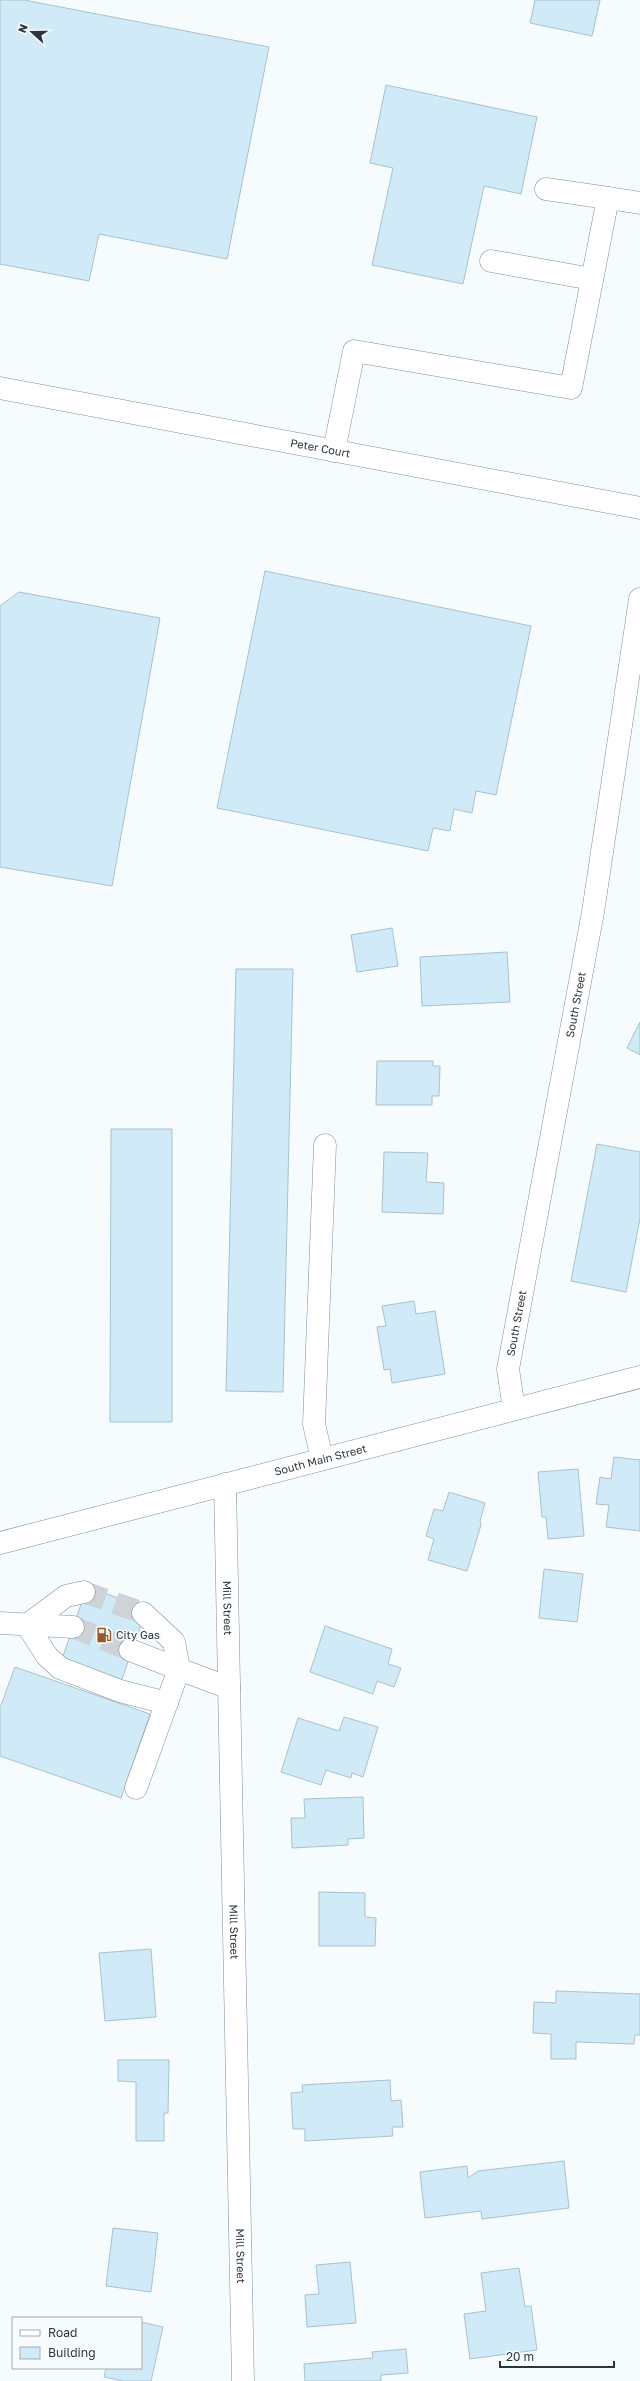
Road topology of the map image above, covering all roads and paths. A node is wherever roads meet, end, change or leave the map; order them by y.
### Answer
1 (546, 189) dead end
2 (608, 198) junction
3 (640, 204) edge
4 (491, 261) dead end
5 (592, 279) junction
6 (0, 388) edge
7 (334, 451) junction
8 (640, 508) edge
9 (640, 599) edge
10 (325, 1145) dead end
11 (640, 1377) edge
12 (514, 1409) junction
13 (322, 1459) junction
14 (225, 1484) junction
15 (0, 1543) edge
16 (84, 1592) tunnel mouth
17 (143, 1613) tunnel mouth
18 (0, 1623) edge
19 (27, 1625) junction
20 (73, 1627) tunnel mouth
21 (130, 1650) tunnel mouth
22 (179, 1669) junction
23 (229, 1688) junction
24 (167, 1703) junction
25 (136, 1788) dead end
26 (243, 2381) edge

1 - 2 street
2 - 3 street
2 - 5 street
4 - 5 street
5 - 7 street
6 - 7 street, Peter Court
7 - 8 street, Peter Court
9 - 12 street, South Street
10 - 13 street
11 - 12 street, South Main Street
12 - 13 street, South Main Street
13 - 14 street, South Main Street
14 - 15 street, South Main Street
14 - 23 street, Mill Street
16 - 19 street
17 - 22 street
18 - 19 street
19 - 20 street
19 - 24 street
21 - 22 street
22 - 23 street
22 - 24 street
23 - 26 street, Mill Street
24 - 25 street

